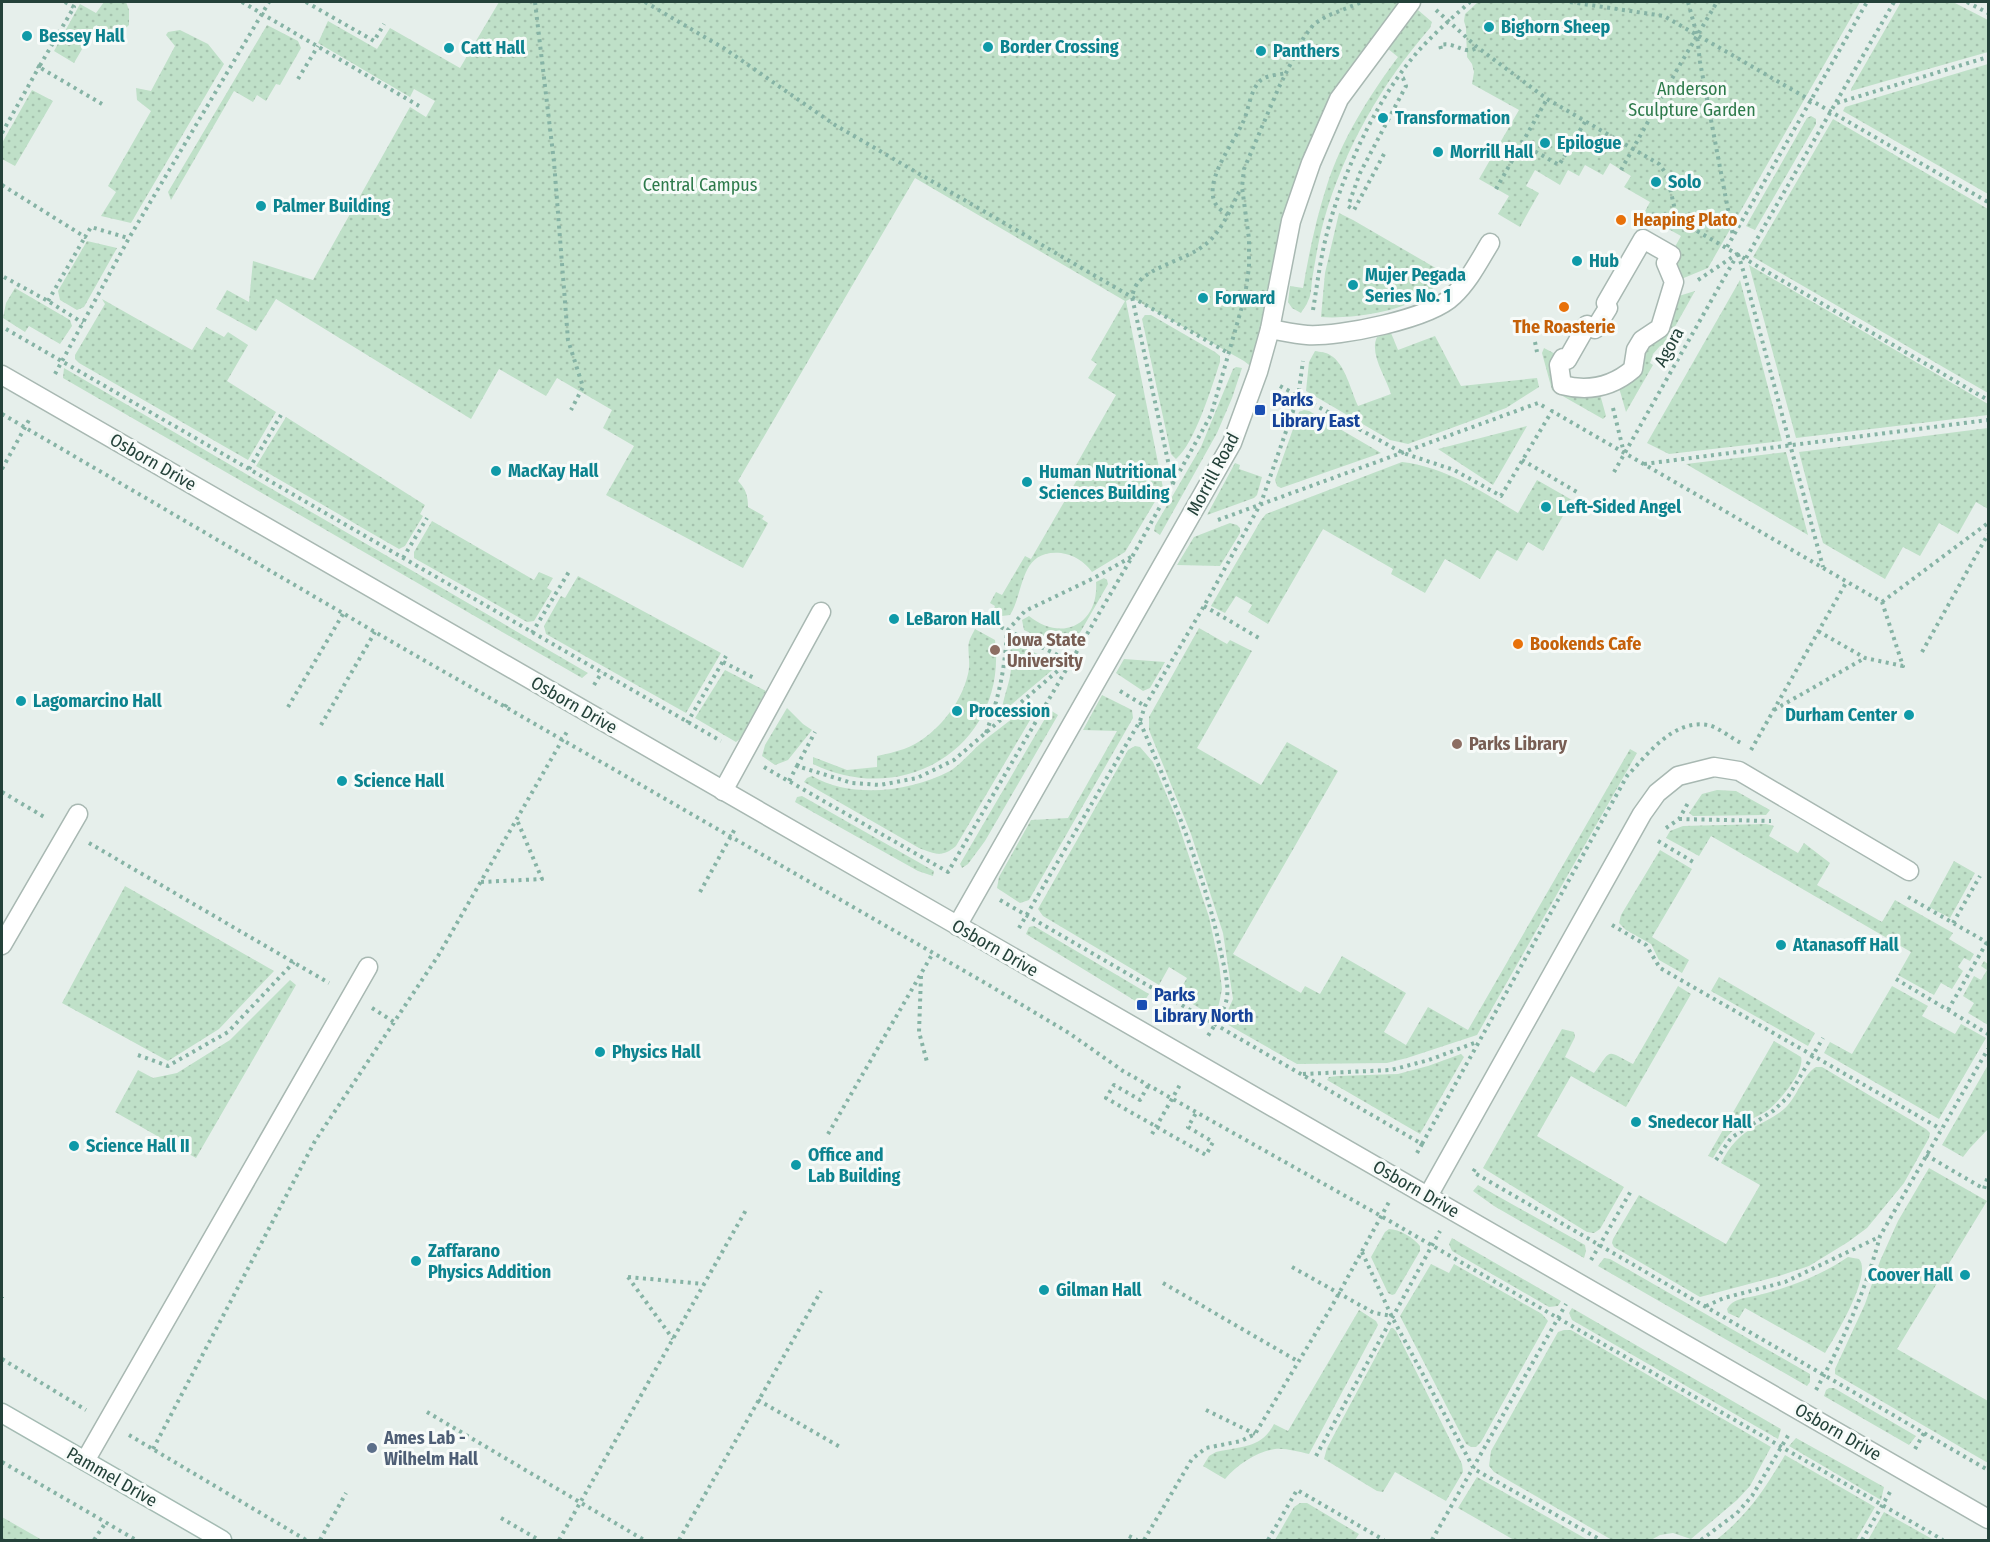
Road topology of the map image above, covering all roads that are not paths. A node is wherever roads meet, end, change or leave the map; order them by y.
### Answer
1 (1411, 2) edge
2 (1490, 243) dead end
3 (1270, 329) junction
4 (1650, 333) joint
5 (2, 375) edge
6 (821, 612) dead end
7 (723, 791) junction
8 (78, 814) dead end
9 (1909, 871) dead end
10 (957, 926) junction
11 (2, 945) edge
12 (368, 967) dead end
13 (1428, 1196) junction
14 (2, 1413) edge
15 (85, 1461) junction
16 (1989, 1519) edge
17 (222, 1540) edge

1 - 3 street, Morrill Road
2 - 3 street
3 - 10 street, Morrill Road
4 - 4 street
5 - 7 street, Osborn Drive
6 - 7 street
7 - 10 street, Osborn Drive
8 - 11 street
9 - 13 street
10 - 13 street, Osborn Drive
12 - 15 street
13 - 16 street, Osborn Drive
14 - 15 street, Pammel Drive
15 - 17 street, Pammel Drive

